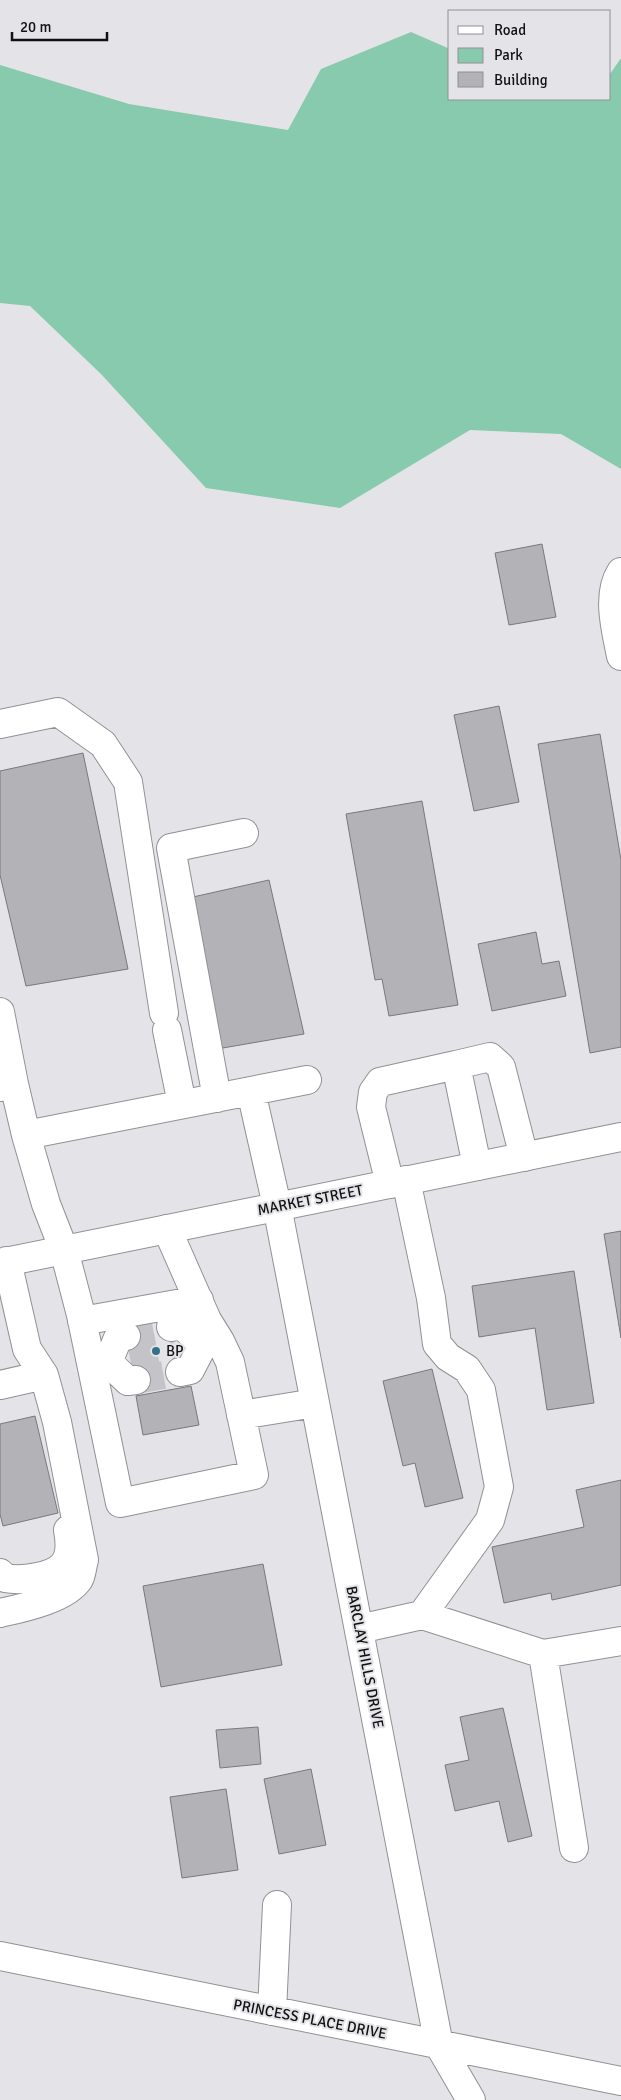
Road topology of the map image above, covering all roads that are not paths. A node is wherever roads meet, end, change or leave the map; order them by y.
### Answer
1 (621, 572) edge
2 (621, 656) edge
3 (0, 724) edge
4 (244, 833) dead end
5 (171, 848) junction
6 (139, 855) junction
7 (0, 1012) edge
8 (456, 1065) junction
9 (307, 1080) dead end
10 (7, 1086) edge
11 (251, 1090) junction
12 (217, 1098) junction
13 (182, 1104) junction
14 (26, 1134) junction
15 (621, 1137) edge
16 (524, 1156) junction
17 (477, 1166) junction
18 (398, 1182) junction
19 (278, 1206) junction
20 (167, 1229) junction
21 (64, 1250) junction
22 (3, 1262) edge
23 (199, 1300) junction
24 (82, 1321) junction
25 (212, 1343) junction
26 (175, 1350) tunnel mouth
27 (44, 1374) junction
28 (0, 1385) edge
29 (315, 1403) junction
30 (241, 1415) junction
31 (57, 1422) junction
32 (0, 1573) edge
33 (0, 1613) edge
34 (422, 1615) junction
35 (359, 1629) junction
36 (621, 1640) edge
37 (542, 1654) junction
38 (574, 1848) dead end
39 (277, 1905) dead end
40 (0, 1956) edge
41 (272, 2011) junction
42 (439, 2045) junction
43 (621, 2081) edge
44 (471, 2100) edge

1 - 2 street
3 - 6 street
4 - 5 street
5 - 6 street
5 - 12 street
6 - 13 street
7 - 10 street
8 - 16 street
8 - 17 street
8 - 18 street
9 - 11 street
10 - 14 street
11 - 12 street
11 - 19 street, BARCLAY HILLS DRIVE
12 - 13 street
13 - 14 street
14 - 21 street
15 - 16 street, MARKET STREET
16 - 17 street, MARKET STREET
17 - 18 street, MARKET STREET
18 - 19 street, MARKET STREET
18 - 34 street
19 - 20 street, MARKET STREET
19 - 29 street, BARCLAY HILLS DRIVE
20 - 21 street, MARKET STREET
20 - 23 street
21 - 22 street, MARKET STREET
21 - 24 street
22 - 27 street
23 - 24 street
23 - 25 street
24 - 30 street
25 - 26 street
25 - 30 street
27 - 28 street
27 - 31 street
29 - 30 street
29 - 35 street, BARCLAY HILLS DRIVE
31 - 32 street
31 - 33 street
34 - 35 street
34 - 37 street
35 - 42 street, BARCLAY HILLS DRIVE
36 - 37 street
37 - 38 street
39 - 41 street
40 - 41 street, PRINCESS PLACE DRIVE
41 - 42 street, PRINCESS PLACE DRIVE
42 - 43 street, PRINCESS PLACE DRIVE
42 - 44 street, BARCLAY HILLS DRIVE

